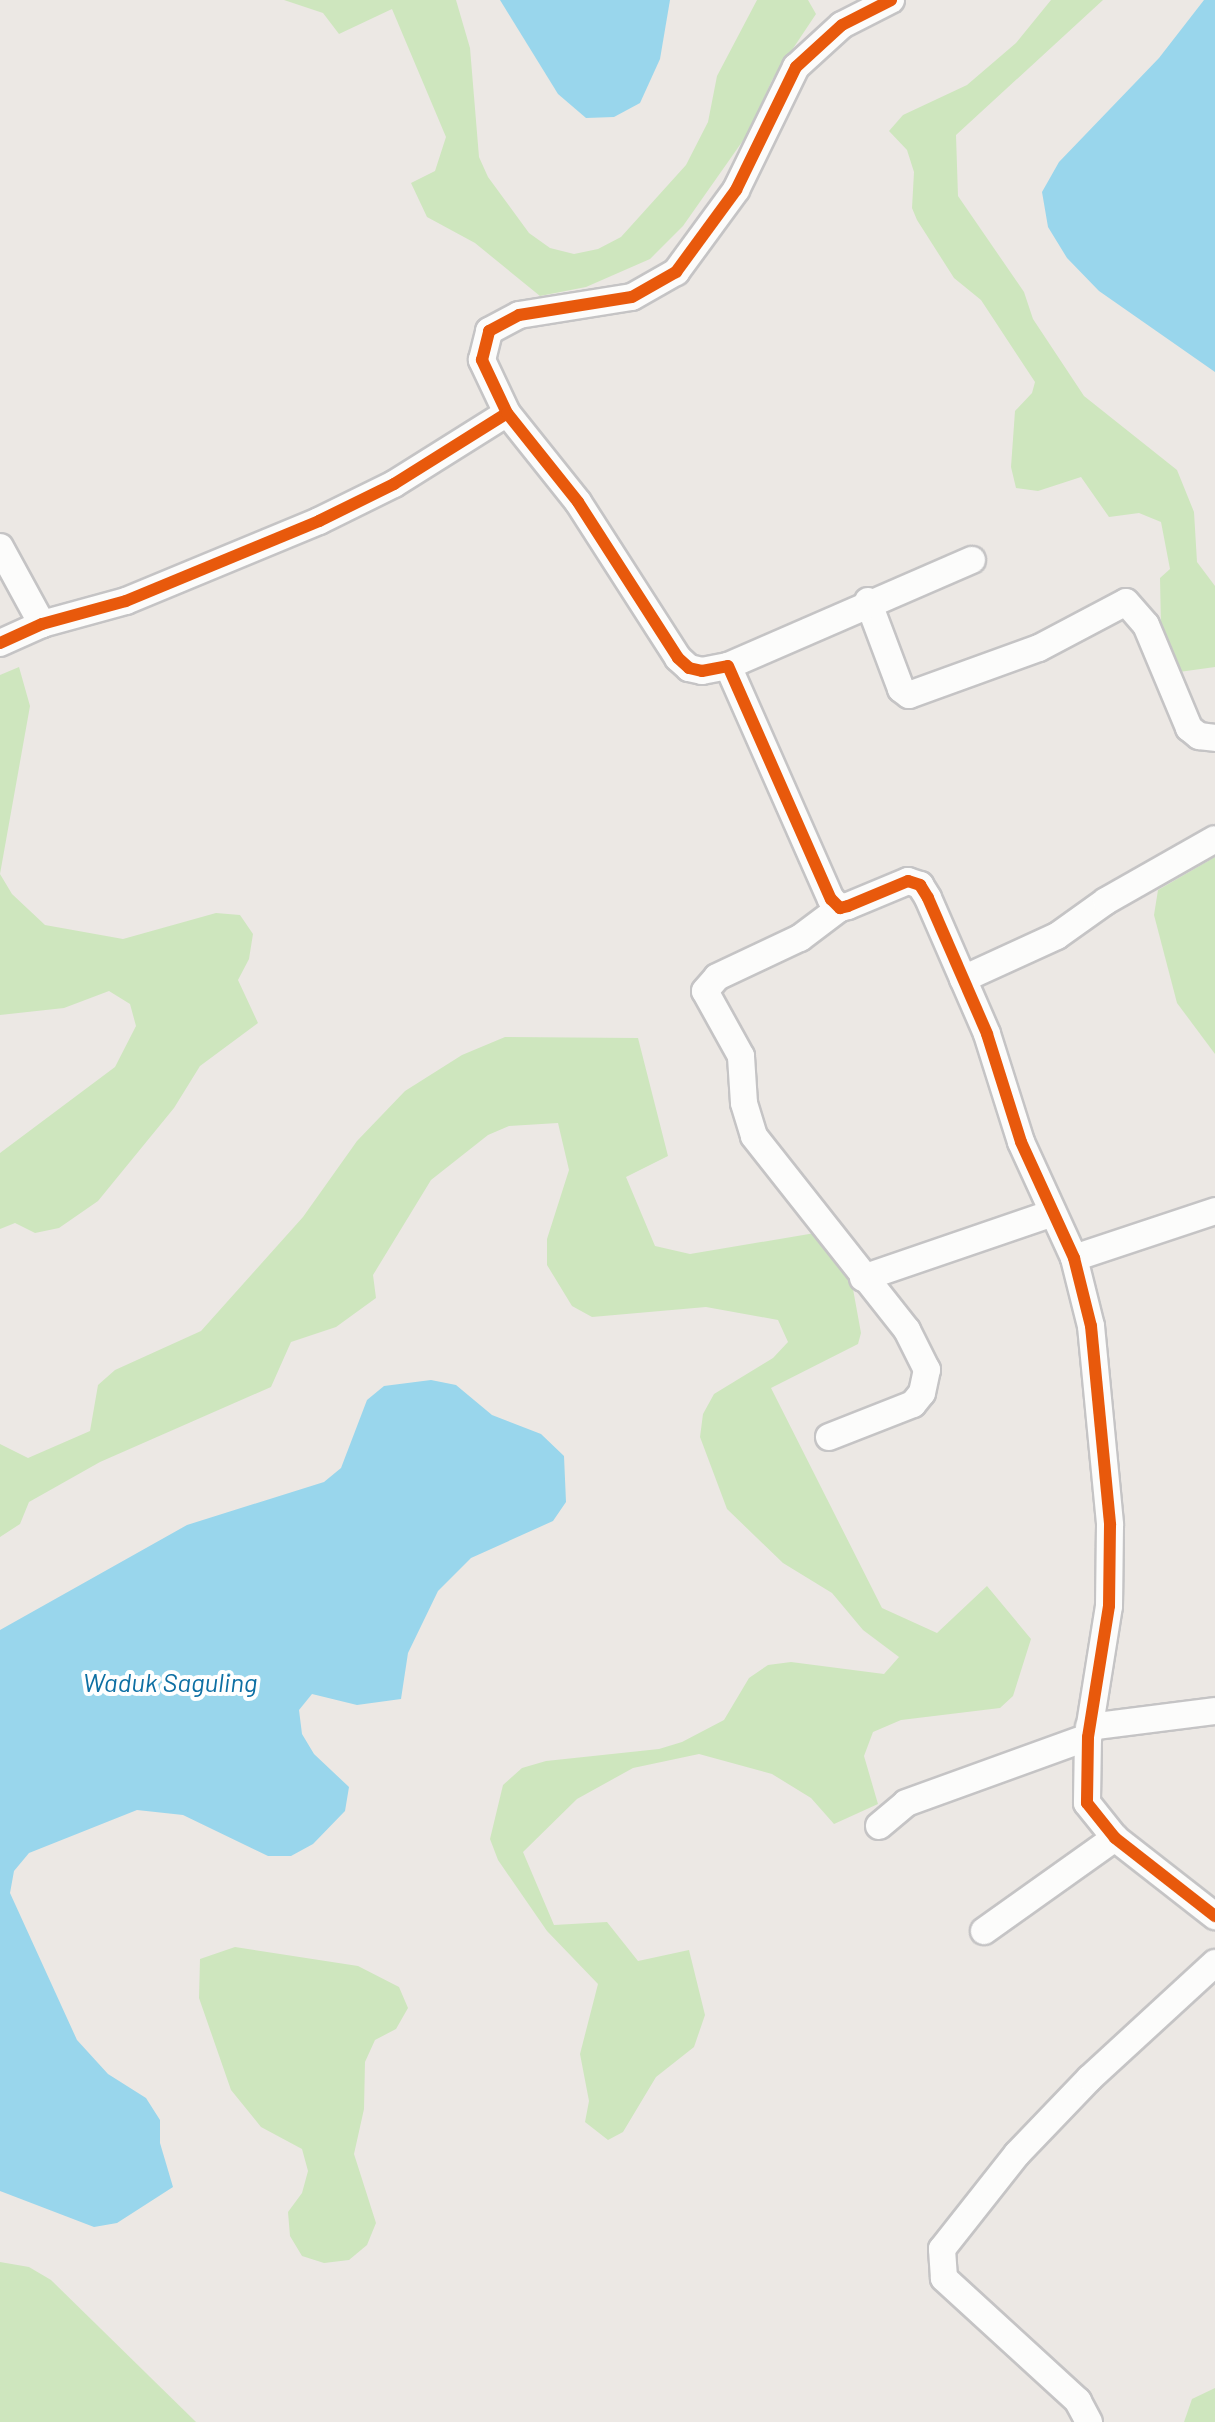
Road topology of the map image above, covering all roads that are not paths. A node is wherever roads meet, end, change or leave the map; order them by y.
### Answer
1 (891, 0) edge
2 (507, 413) junction
3 (0, 547) edge
4 (972, 560) dead end
5 (868, 601) junction
6 (42, 624) junction
7 (0, 643) edge
8 (728, 666) junction
9 (1215, 738) edge
10 (1215, 839) edge
11 (840, 908) junction
12 (963, 979) junction
13 (1215, 1211) edge
14 (1050, 1214) junction
15 (1074, 1258) junction
16 (863, 1278) junction
17 (829, 1437) dead end
18 (1215, 1711) edge
19 (1089, 1732) junction
20 (879, 1826) dead end
21 (1115, 1838) junction
22 (1215, 1916) edge
23 (984, 1931) dead end
24 (1215, 1963) edge
25 (1089, 2422) edge

1 - 2 street
2 - 6 street
2 - 8 street
3 - 6 street
4 - 5 street
5 - 8 street
5 - 9 street
6 - 7 street
8 - 11 street
10 - 12 street
11 - 12 street
11 - 16 street
12 - 14 street
13 - 15 street
14 - 15 street
14 - 16 street
15 - 19 street
16 - 17 street
18 - 19 street
19 - 20 street
19 - 21 street
21 - 22 street
21 - 23 street
24 - 25 street

